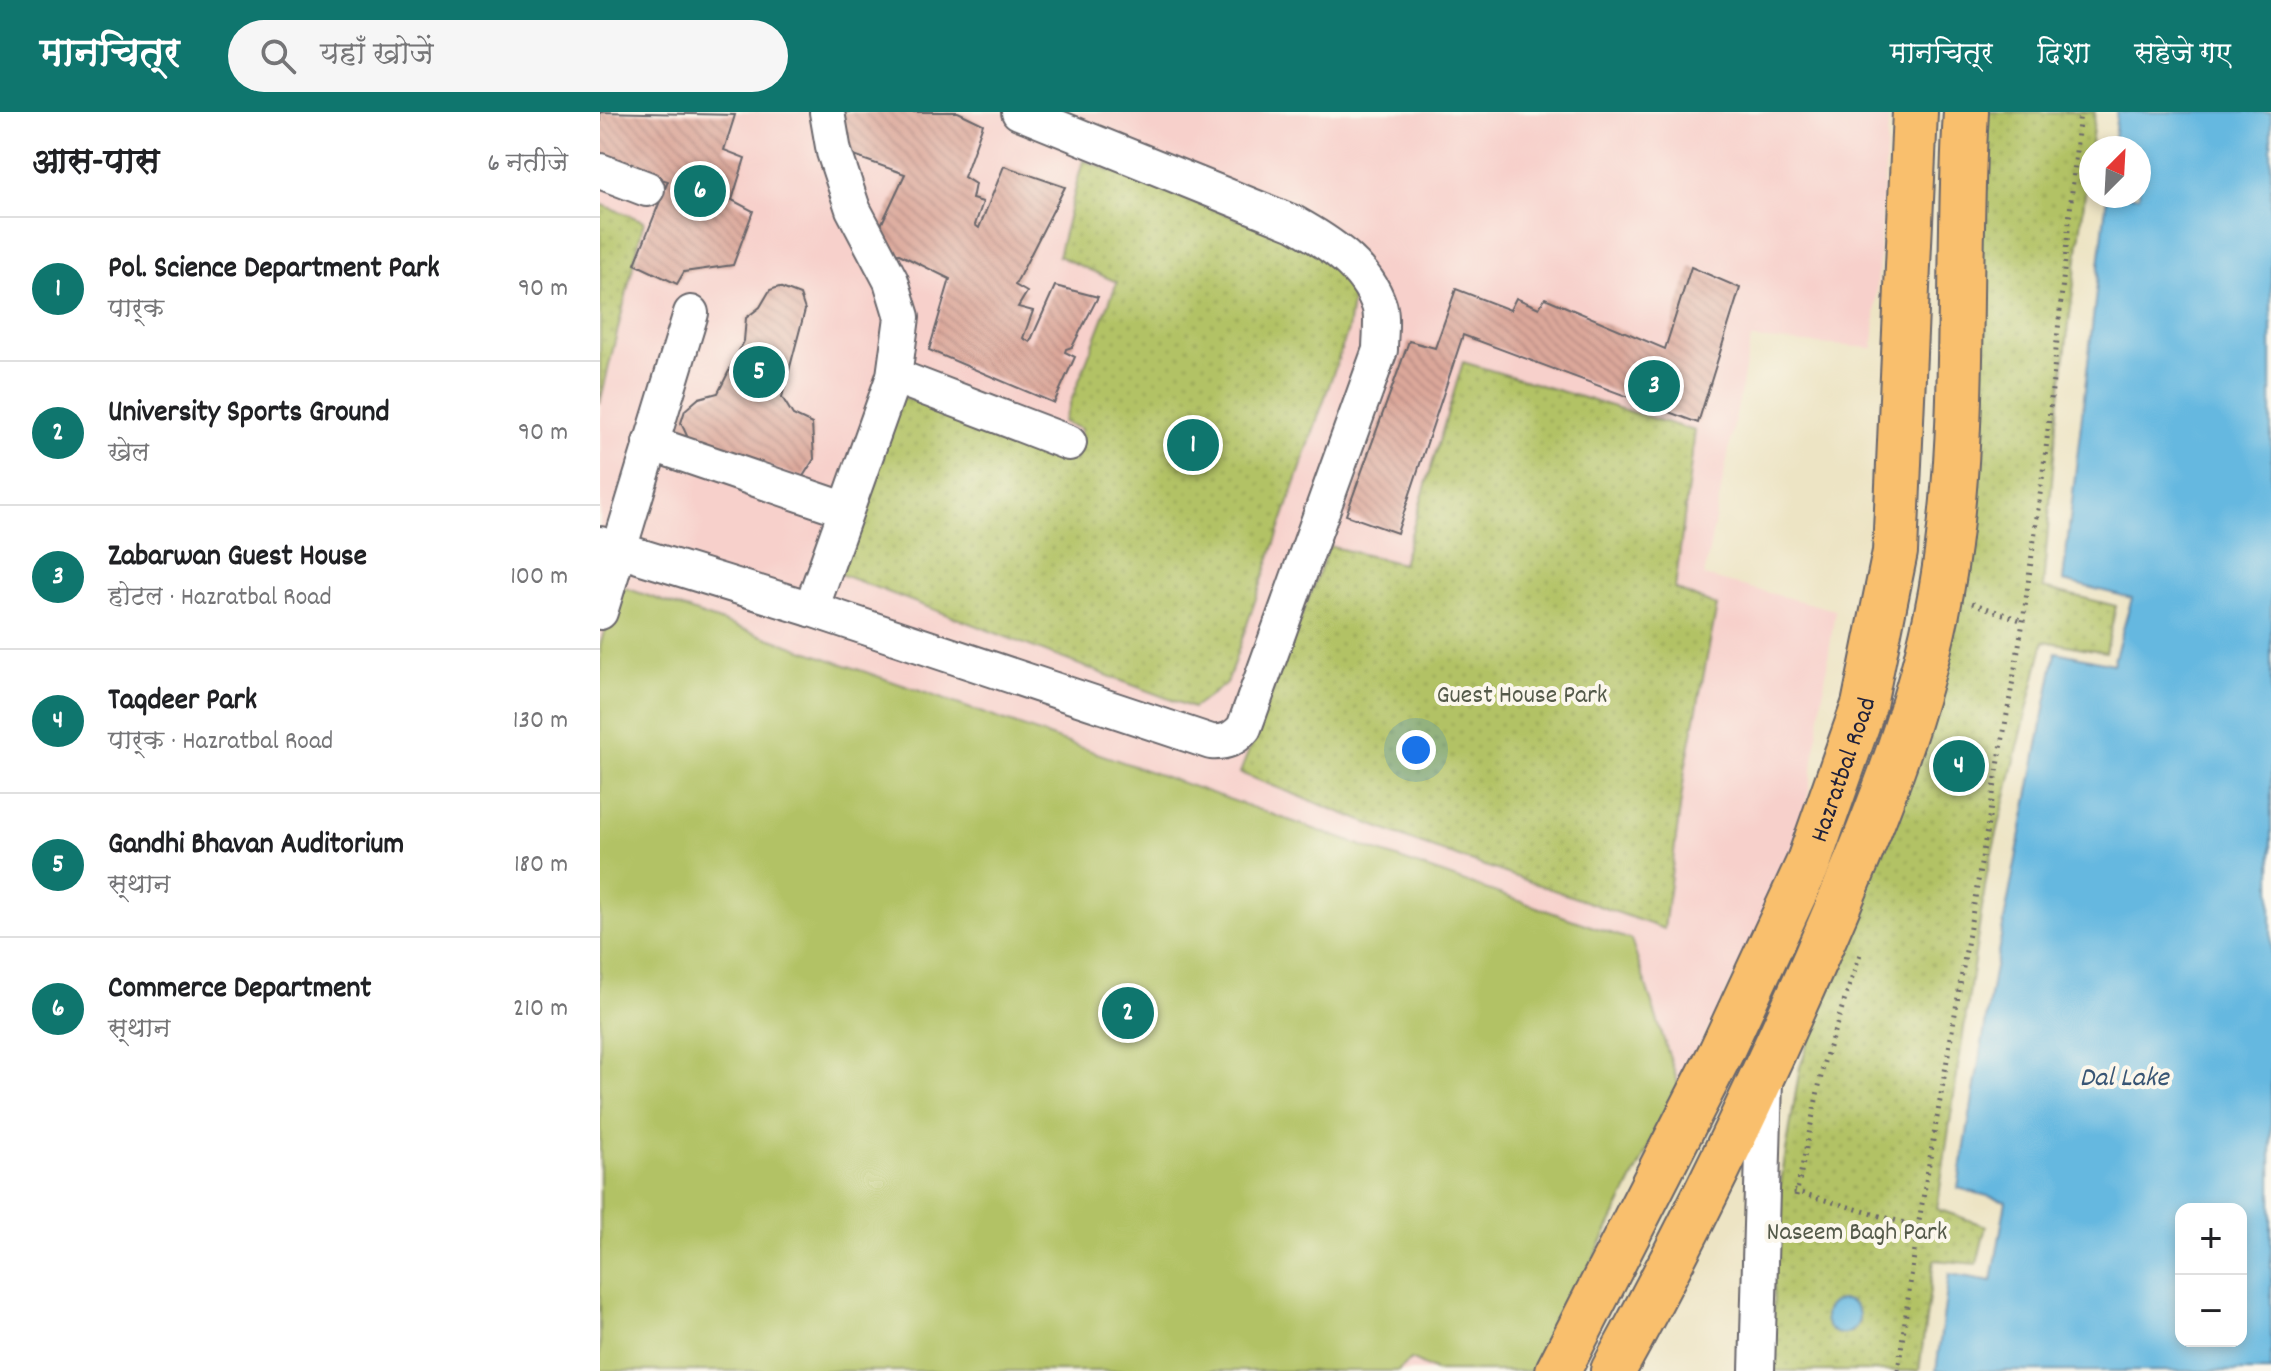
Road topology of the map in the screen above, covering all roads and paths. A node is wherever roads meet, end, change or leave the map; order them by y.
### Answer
1 (827, 112) edge
2 (1019, 112) edge
3 (1915, 112) edge
4 (1966, 112) edge
5 (2080, 112) edge
6 (600, 171) edge
7 (647, 189) dead end
8 (691, 313) dead end
9 (894, 376) junction
10 (650, 443) junction
11 (1069, 443) dead end
12 (844, 509) junction
13 (609, 547) edge
14 (1941, 594) junction
15 (811, 609) junction
16 (600, 612) edge
17 (2023, 622) junction
18 (1721, 1052) junction
19 (1765, 1074) junction
20 (1762, 1182) junction
21 (1918, 1227) junction
22 (1558, 1371) edge
23 (1613, 1371) edge
24 (1757, 1371) edge
25 (1898, 1371) edge

1 - 9 street
2 - 15 street
3 - 18 main road, Hazratbal Road
4 - 14 main road, Hazratbal Road
5 - 17 path
6 - 7 street
8 - 10 street
9 - 11 street
9 - 12 street
10 - 12 street
10 - 13 street
12 - 15 street
13 - 15 street
13 - 16 street
14 - 17 path
14 - 19 main road, Hazratbal Road
17 - 21 path
18 - 19 main road
18 - 22 main road, Hazratbal Road
19 - 20 street
19 - 23 main road, Hazratbal Road
20 - 21 path
20 - 24 street
21 - 25 path

